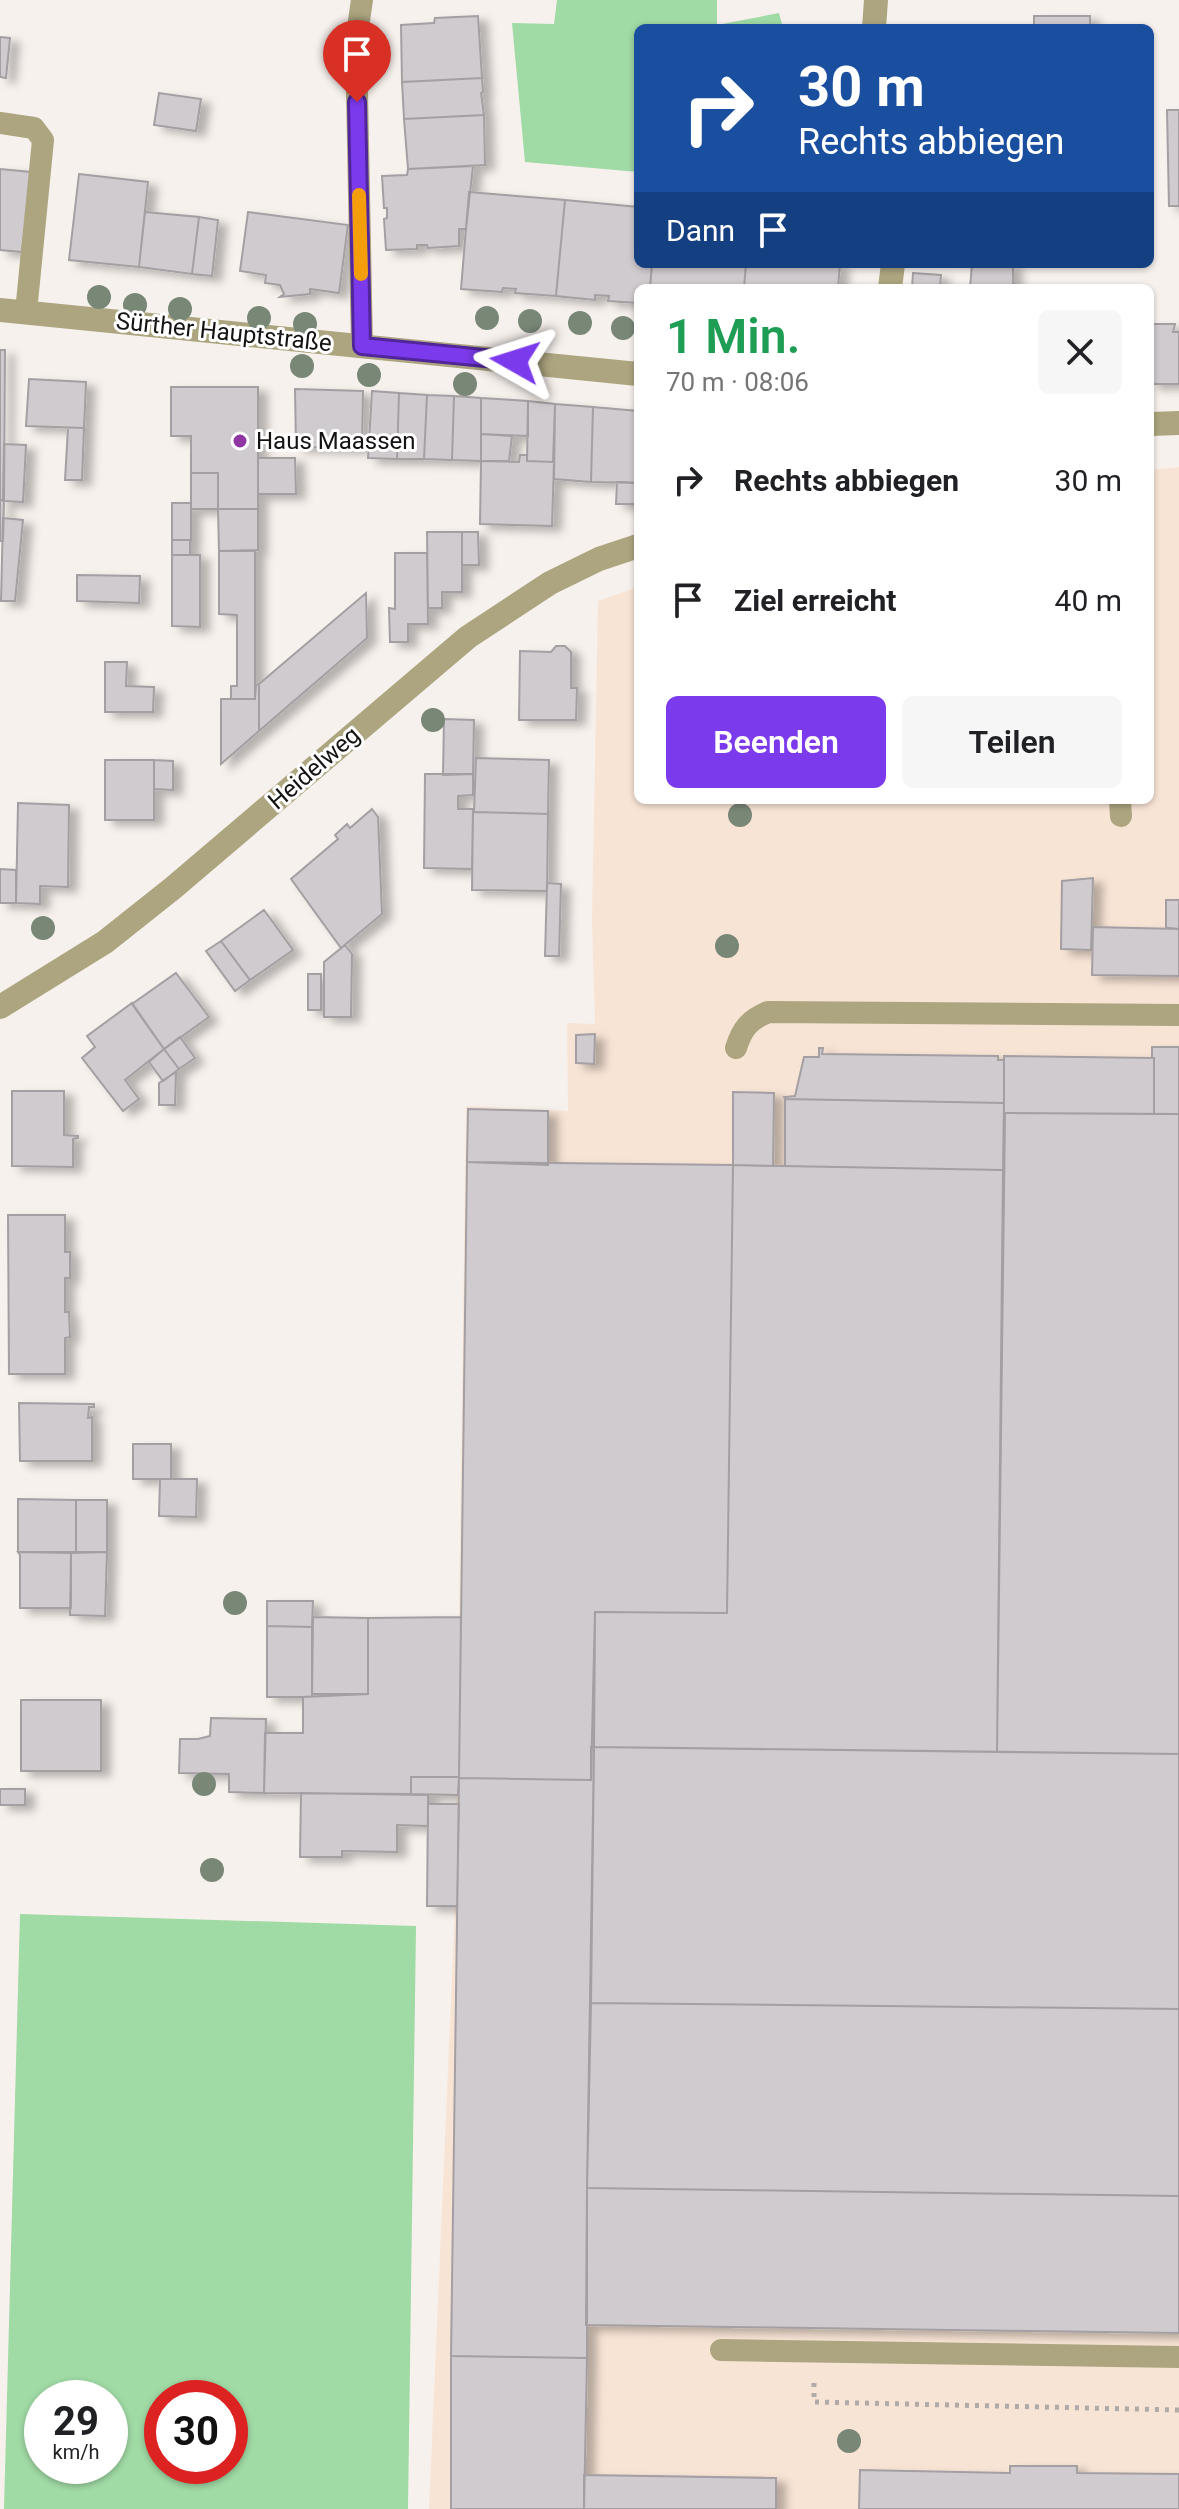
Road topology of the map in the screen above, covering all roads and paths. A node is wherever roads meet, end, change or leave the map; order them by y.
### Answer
1 (362, 0) edge
2 (876, 0) edge
3 (874, 24) edge
4 (0, 123) edge
5 (0, 310) edge
6 (26, 312) junction
7 (362, 346) junction
8 (634, 374) edge
9 (1179, 423) edge
10 (1154, 424) edge
11 (634, 547) edge
12 (0, 1007) edge
13 (1179, 1015) edge
14 (736, 1048) dead end
15 (721, 2350) dead end
16 (814, 2351) junction
17 (1179, 2357) edge
18 (1179, 2410) edge

1 - 7 lane
2 - 3 street
4 - 6 lane
5 - 6 street, Sürther Hauptstraße
6 - 7 street, Sürther Hauptstraße
7 - 8 street, Sürther Hauptstraße
9 - 10 street
11 - 12 street, Heidelweg
13 - 14 lane
15 - 16 lane
16 - 17 lane
16 - 18 path

